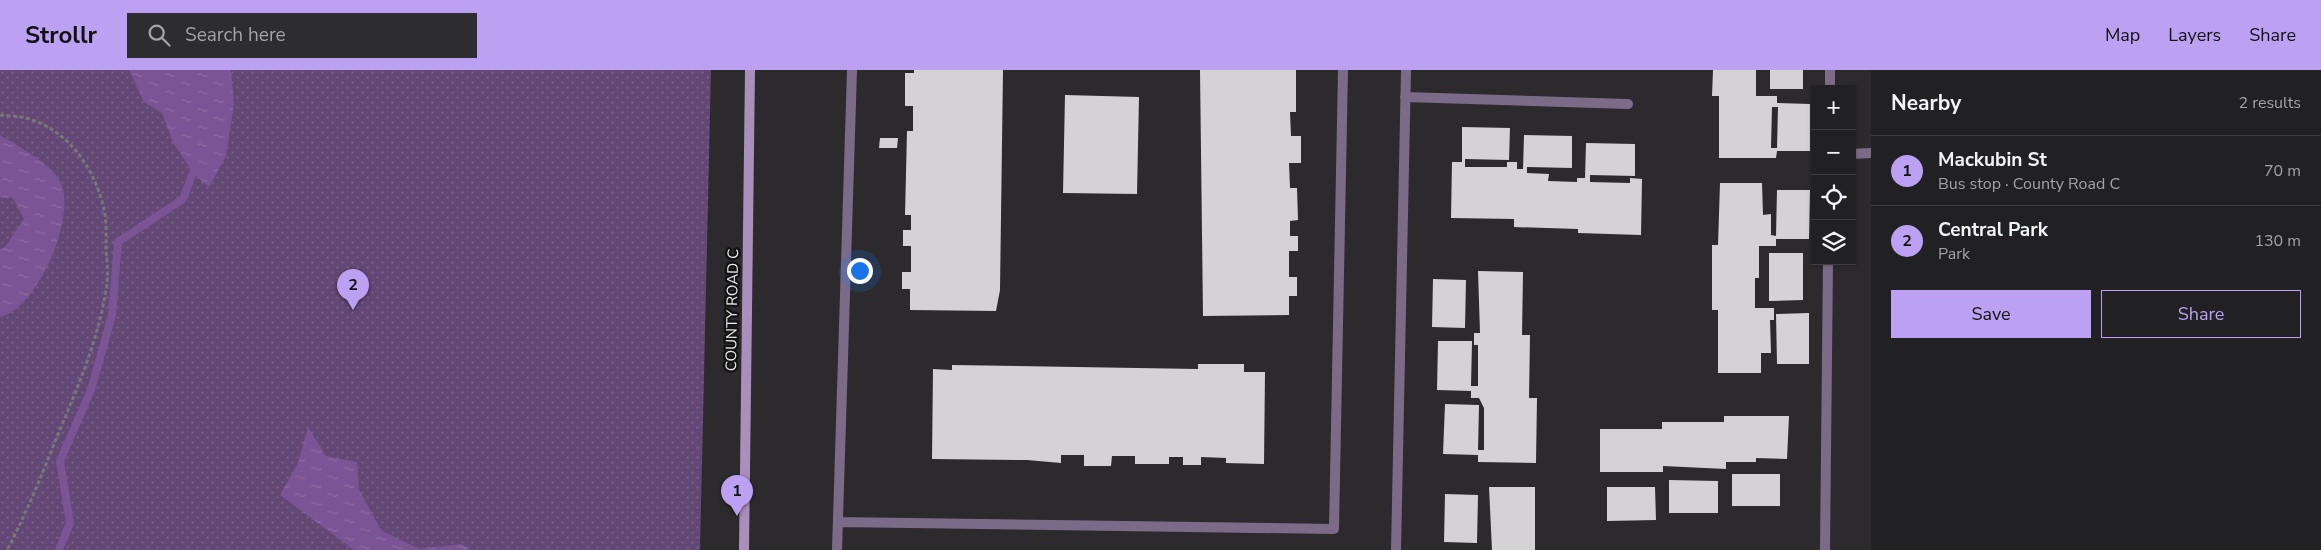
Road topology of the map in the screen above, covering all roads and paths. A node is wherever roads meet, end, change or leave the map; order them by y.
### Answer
1 (750, 70) edge
2 (852, 70) edge
3 (1343, 70) edge
4 (1406, 70) edge
5 (1830, 70) edge
6 (1830, 85) edge
7 (1405, 97) junction
8 (1628, 104) dead end
9 (0, 115) edge
10 (1871, 153) edge
11 (1856, 154) edge
12 (1828, 265) edge
13 (838, 522) junction
14 (7, 550) edge
15 (744, 550) edge
16 (838, 550) edge
17 (1396, 550) edge
18 (1825, 550) edge

1 - 15 main road, COUNTY ROAD C
2 - 13 lane
3 - 13 lane
4 - 7 lane
5 - 6 lane
7 - 8 lane
7 - 17 lane
9 - 14 path
10 - 11 lane
12 - 18 lane
13 - 16 lane

